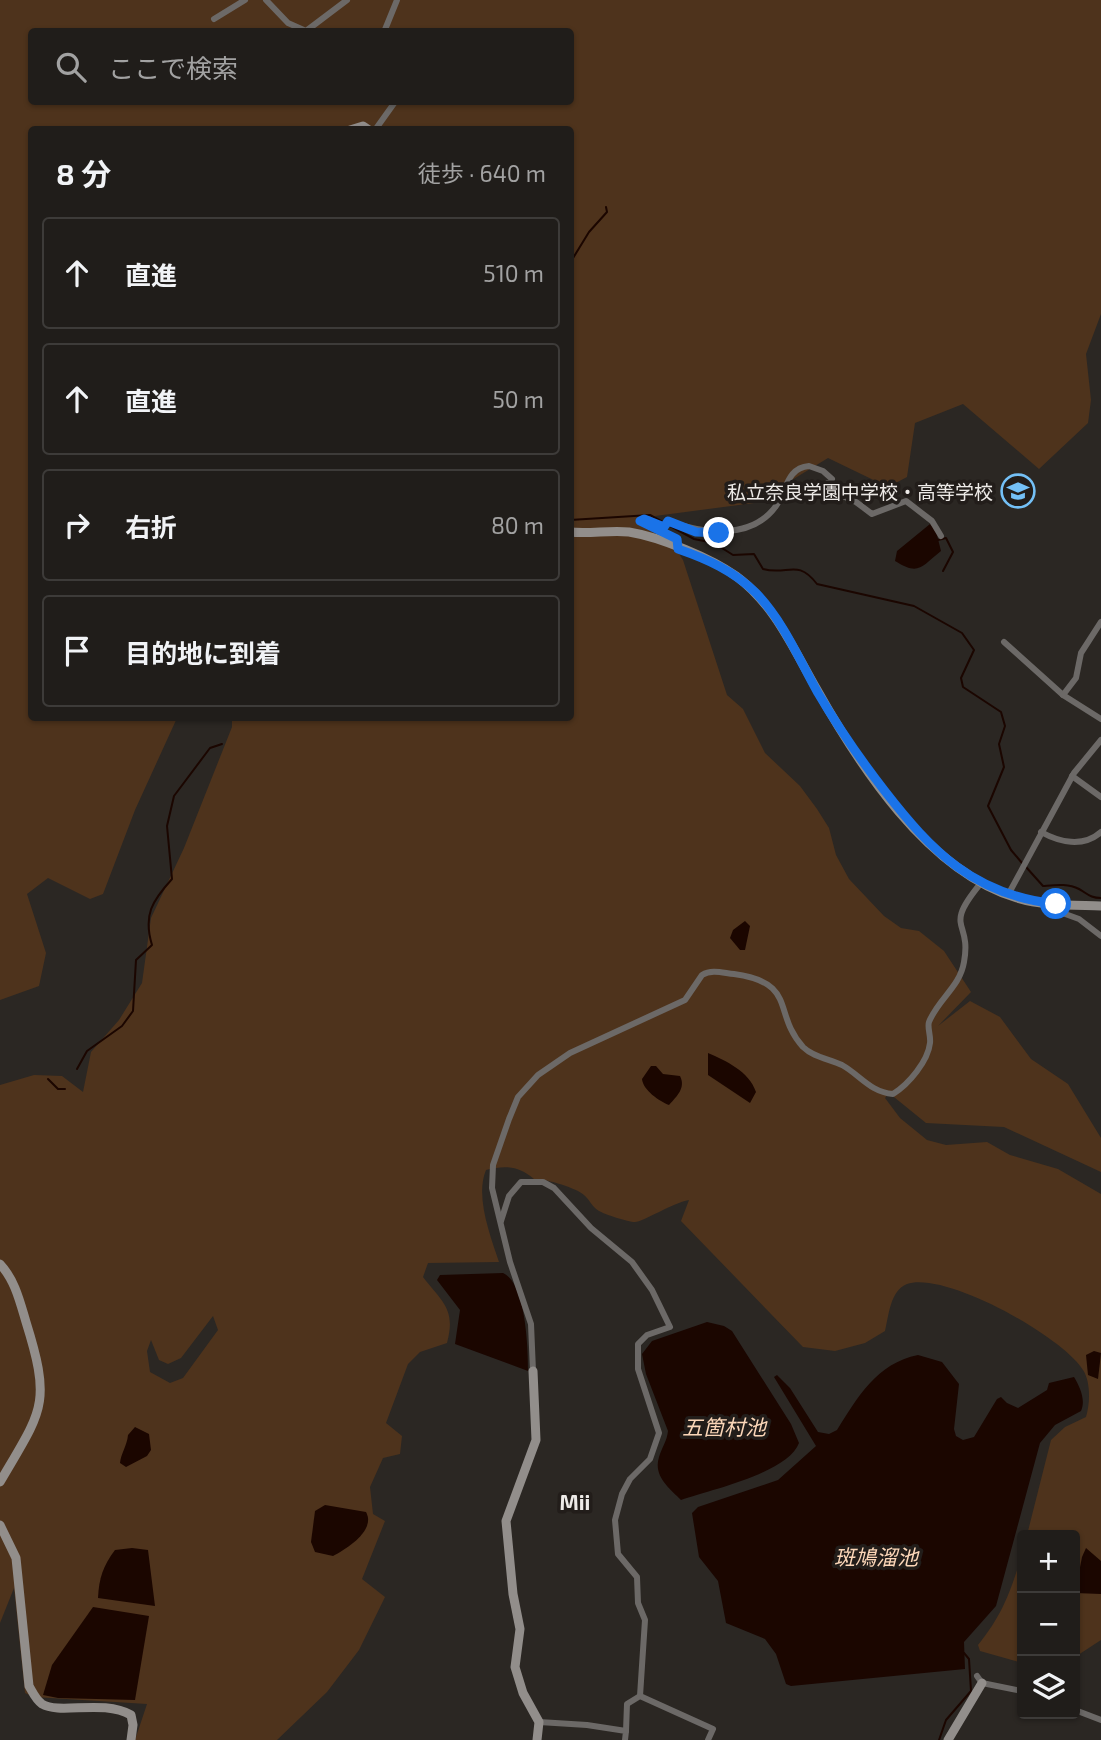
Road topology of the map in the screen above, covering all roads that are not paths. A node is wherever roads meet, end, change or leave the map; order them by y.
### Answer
1 (245, 0) edge
2 (266, 0) edge
3 (347, 0) edge
4 (397, 0) edge
5 (214, 19) dead end
6 (299, 28) edge
7 (310, 28) edge
8 (386, 28) edge
9 (393, 105) edge
10 (378, 126) edge
11 (574, 532) edge
12 (942, 536) dead end
13 (678, 549) junction
14 (1101, 622) edge
15 (1004, 642) dead end
16 (1063, 695) junction
17 (1101, 719) edge
18 (1101, 740) edge
19 (1072, 776) junction
20 (1101, 797) edge
21 (1041, 832) junction
22 (1101, 832) edge
23 (981, 883) junction
24 (1008, 895) junction
25 (1031, 901) junction
26 (1101, 906) edge
27 (1101, 936) edge
28 (501, 1221) junction
29 (0, 1264) edge
30 (533, 1371) joint
31 (0, 1482) edge
32 (0, 1525) edge
33 (979, 1680) joint
34 (1017, 1690) edge
35 (640, 1696) junction
36 (1080, 1712) edge
37 (1101, 1720) edge
38 (539, 1722) junction
39 (626, 1731) junction
40 (131, 1740) edge
41 (537, 1740) edge
42 (625, 1740) edge
43 (708, 1740) edge
44 (948, 1740) edge

1 - 5 street
2 - 6 street
3 - 7 street
4 - 8 street
9 - 10 street
11 - 13 street
12 - 13 street
13 - 23 street
14 - 16 street
15 - 16 street
16 - 17 street
18 - 19 street
19 - 20 street
19 - 21 street
21 - 22 street
21 - 24 street
23 - 24 street
23 - 28 street
24 - 25 street
25 - 26 street
25 - 27 street
28 - 30 street
28 - 35 street
29 - 31 street
30 - 38 street
32 - 40 street
33 - 34 street
33 - 44 street
35 - 39 street
35 - 43 street
36 - 37 street
38 - 39 street
38 - 41 street
39 - 42 street

